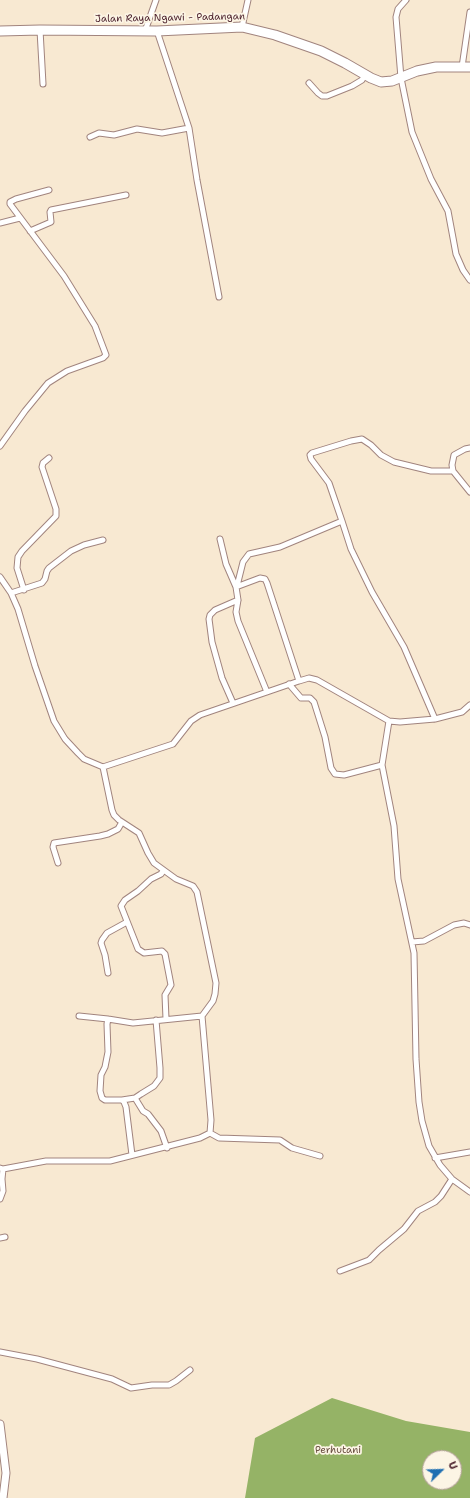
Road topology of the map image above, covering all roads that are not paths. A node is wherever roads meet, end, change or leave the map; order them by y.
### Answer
1 (156, 0) edge
2 (248, 0) edge
3 (406, 0) edge
4 (470, 12) edge
5 (242, 27) junction
6 (40, 30) junction
7 (0, 31) edge
8 (145, 31) junction
9 (157, 31) junction
10 (466, 67) edge
11 (365, 75) junction
12 (401, 78) junction
13 (309, 83) dead end
14 (42, 84) dead end
15 (189, 128) junction
16 (90, 137) dead end
17 (48, 190) dead end
18 (126, 195) dead end
19 (20, 218) junction
20 (0, 223) edge
21 (30, 231) junction
22 (470, 280) edge
23 (219, 297) dead end
24 (0, 446) edge
25 (470, 448) edge
26 (49, 458) dead end
27 (453, 471) junction
28 (470, 492) edge
29 (342, 521) junction
30 (220, 539) dead end
31 (103, 540) dead end
32 (0, 577) edge
33 (236, 587) junction
34 (24, 590) junction
35 (11, 593) junction
36 (238, 600) junction
37 (299, 681) junction
38 (289, 684) junction
39 (267, 692) junction
40 (233, 703) junction
41 (470, 705) edge
42 (435, 719) junction
43 (389, 720) junction
44 (382, 765) junction
45 (103, 767) junction
46 (122, 822) junction
47 (58, 863) dead end
48 (163, 871) junction
49 (127, 922) junction
50 (470, 925) edge
51 (412, 942) junction
52 (108, 973) dead end
53 (79, 1016) dead end
54 (202, 1016) junction
55 (108, 1019) junction
56 (166, 1019) junction
57 (156, 1020) junction
58 (135, 1098) junction
59 (122, 1100) junction
60 (210, 1133) junction
61 (167, 1148) junction
62 (470, 1152) edge
63 (132, 1155) junction
64 (320, 1156) dead end
65 (435, 1158) junction
66 (2, 1169) edge
67 (452, 1179) junction
68 (470, 1192) edge
69 (0, 1199) edge
70 (340, 1271) dead end
71 (0, 1352) edge
72 (190, 1370) dead end
73 (0, 1424) edge
74 (3, 1498) edge

1 - 8 street
2 - 5 street
3 - 12 street
4 - 10 street
5 - 9 highway, Jalan Raya Ngawi - Padangan
5 - 11 highway, Jalan Raya Ngawi - Padangan
6 - 7 highway, Jalan Raya Ngawi - Padangan
6 - 8 highway, Jalan Raya Ngawi - Padangan
6 - 14 street
8 - 9 highway, Jalan Raya Ngawi - Padangan
9 - 15 street
10 - 12 highway, Jalan Raya Ngawi - Padangan
11 - 12 highway, Jalan Raya Ngawi - Padangan
11 - 13 street
12 - 22 street
15 - 16 street
15 - 23 street
17 - 19 street
18 - 21 street
19 - 20 street
19 - 21 street
21 - 24 street
25 - 27 street
26 - 34 street
27 - 28 street
27 - 29 street
29 - 33 street
29 - 42 street
30 - 33 street
31 - 34 street
32 - 35 street
33 - 36 street
33 - 37 street
34 - 35 street
35 - 45 street
36 - 39 street
36 - 40 street
37 - 38 street
37 - 43 street
38 - 39 street
38 - 44 street
39 - 40 street
40 - 45 street
41 - 42 street
42 - 43 street
43 - 44 street
44 - 51 street
45 - 46 street
46 - 47 street
46 - 48 street
48 - 49 street
48 - 54 street
49 - 52 street
49 - 56 street
50 - 51 street
51 - 65 street
53 - 55 street
54 - 56 street
54 - 60 street
55 - 57 street
55 - 59 street
56 - 57 street
57 - 58 street
58 - 59 street
58 - 61 street
59 - 63 street
60 - 61 street
60 - 64 street
61 - 63 street
62 - 65 street
63 - 66 street
65 - 67 street
66 - 69 street
67 - 68 street
67 - 70 street
71 - 72 street
73 - 74 street

